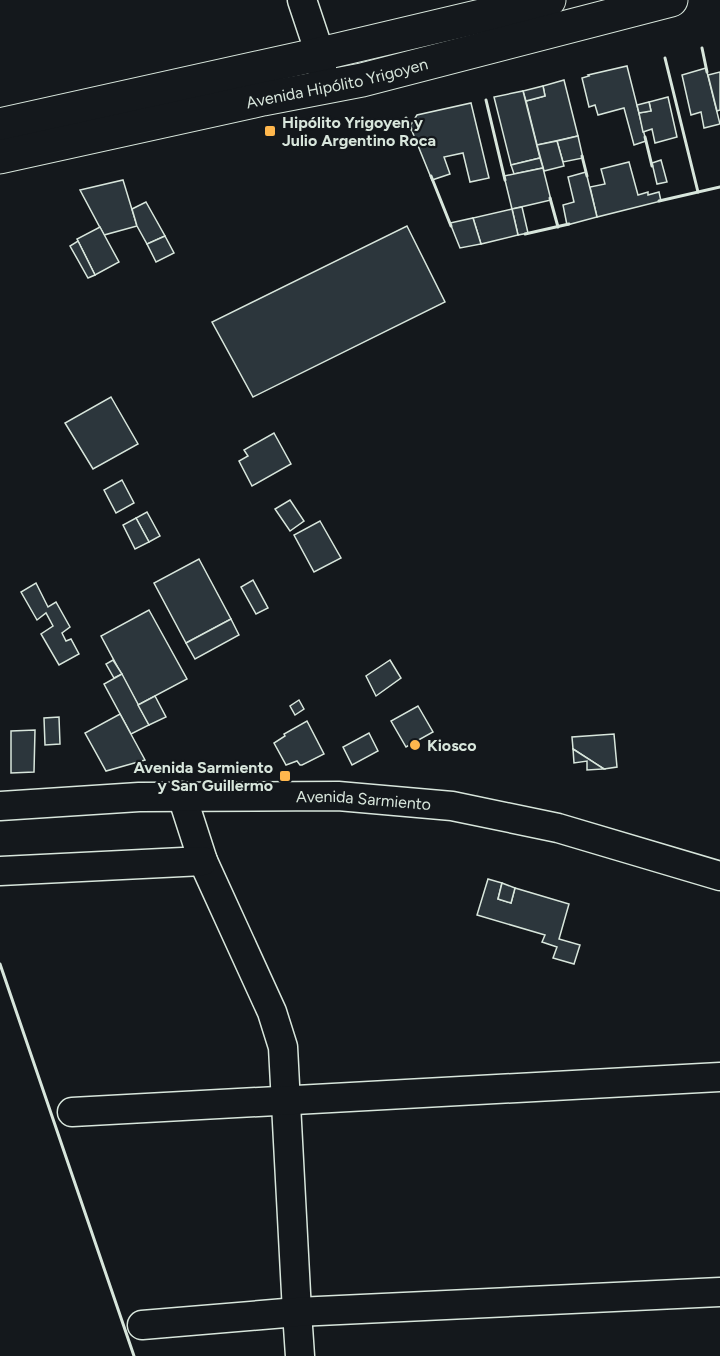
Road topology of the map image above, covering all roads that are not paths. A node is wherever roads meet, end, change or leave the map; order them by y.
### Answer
1 (302, 0) edge
2 (549, 0) edge
3 (671, 0) edge
4 (321, 54) junction
5 (325, 87) junction
6 (0, 125) edge
7 (0, 157) edge
8 (182, 796) junction
9 (0, 806) edge
10 (203, 861) junction
11 (0, 871) edge
12 (720, 876) edge
13 (720, 1077) edge
14 (286, 1100) junction
15 (72, 1112) dead end
16 (720, 1292) edge
17 (297, 1312) junction
18 (142, 1325) dead end
19 (300, 1356) edge

1 - 4 street
2 - 4 main road, Avenida Hipólito Yrigoyen
3 - 5 main road, Avenida Hipólito Yrigoyen
4 - 5 street
4 - 6 main road, Avenida Hipólito Yrigoyen
5 - 7 main road, Avenida Hipólito Yrigoyen
8 - 9 street, Avenida Sarmiento
8 - 10 street
8 - 12 street, Avenida Sarmiento
10 - 11 street
10 - 14 street
13 - 14 street
14 - 15 street
14 - 17 street
16 - 17 street
17 - 18 street
17 - 19 street

